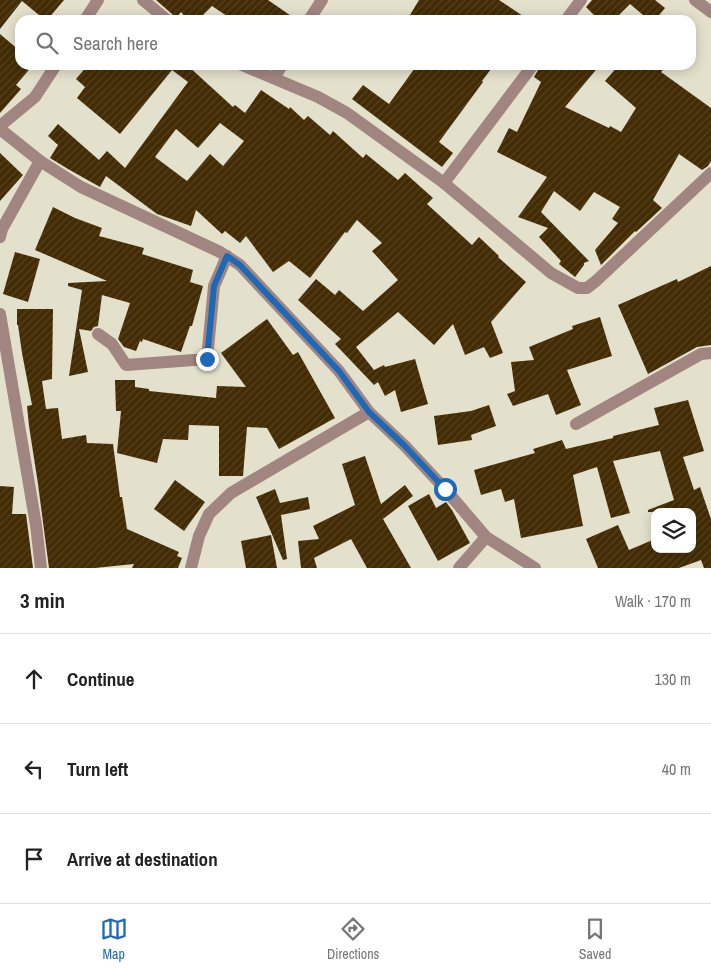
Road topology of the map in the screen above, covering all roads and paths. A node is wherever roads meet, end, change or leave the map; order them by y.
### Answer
1 (98, 0) edge
2 (142, 0) edge
3 (322, 0) edge
4 (581, 0) edge
5 (695, 0) edge
6 (711, 12) edge
7 (89, 15) edge
8 (161, 15) edge
9 (312, 15) edge
10 (570, 15) edge
11 (53, 70) edge
12 (254, 70) edge
13 (279, 70) edge
14 (529, 70) edge
15 (274, 78) junction
16 (0, 127) edge
17 (40, 161) junction
18 (711, 173) edge
19 (444, 183) junction
20 (0, 237) edge
21 (227, 256) junction
22 (0, 314) edge
23 (98, 334) dead end
24 (711, 352) edge
25 (369, 412) junction
26 (576, 424) dead end
27 (486, 537) junction
28 (41, 568) edge
29 (191, 568) edge
30 (460, 568) edge
31 (535, 568) edge

1 - 7 street
2 - 8 street
3 - 9 street
4 - 10 street
5 - 6 street
11 - 16 street
12 - 15 street
13 - 15 street
14 - 19 street
15 - 19 street
16 - 17 street
17 - 20 street
17 - 21 street
18 - 19 street
21 - 23 street
21 - 25 street
22 - 28 street
24 - 26 street
25 - 27 street
25 - 29 street
27 - 30 street
27 - 31 street

